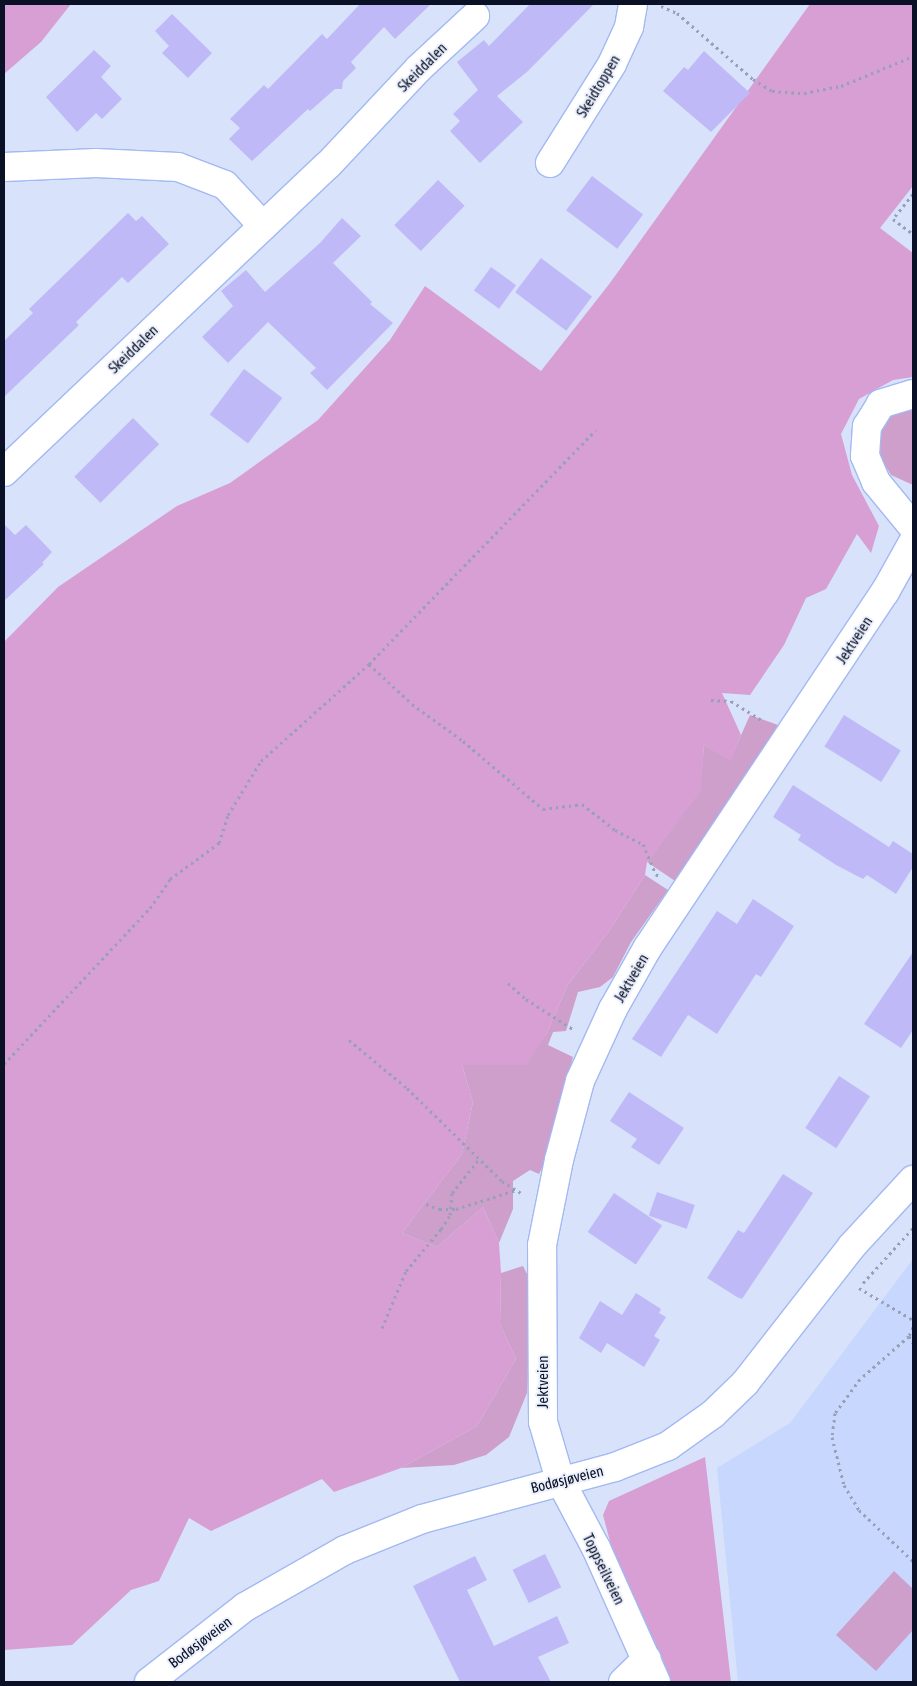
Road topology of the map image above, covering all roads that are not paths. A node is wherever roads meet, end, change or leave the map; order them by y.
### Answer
1 (633, 5) edge
2 (475, 16) dead end
3 (550, 163) dead end
4 (4, 167) edge
5 (263, 226) junction
6 (913, 394) edge
7 (4, 472) edge
8 (913, 527) edge
9 (913, 542) edge
10 (913, 1180) edge
11 (560, 1480) junction
12 (652, 1671) edge
13 (149, 1682) edge
14 (623, 1682) edge

1 - 3 street, Skeidtoppen
2 - 5 street, Skeiddalen
4 - 5 street
5 - 7 street, Skeiddalen
6 - 8 street
9 - 11 street, Jektveien
10 - 11 street, Bodøsjøveien
11 - 12 street, Toppseilveien
11 - 13 street, Bodøsjøveien
12 - 14 street, Toppseilveien

